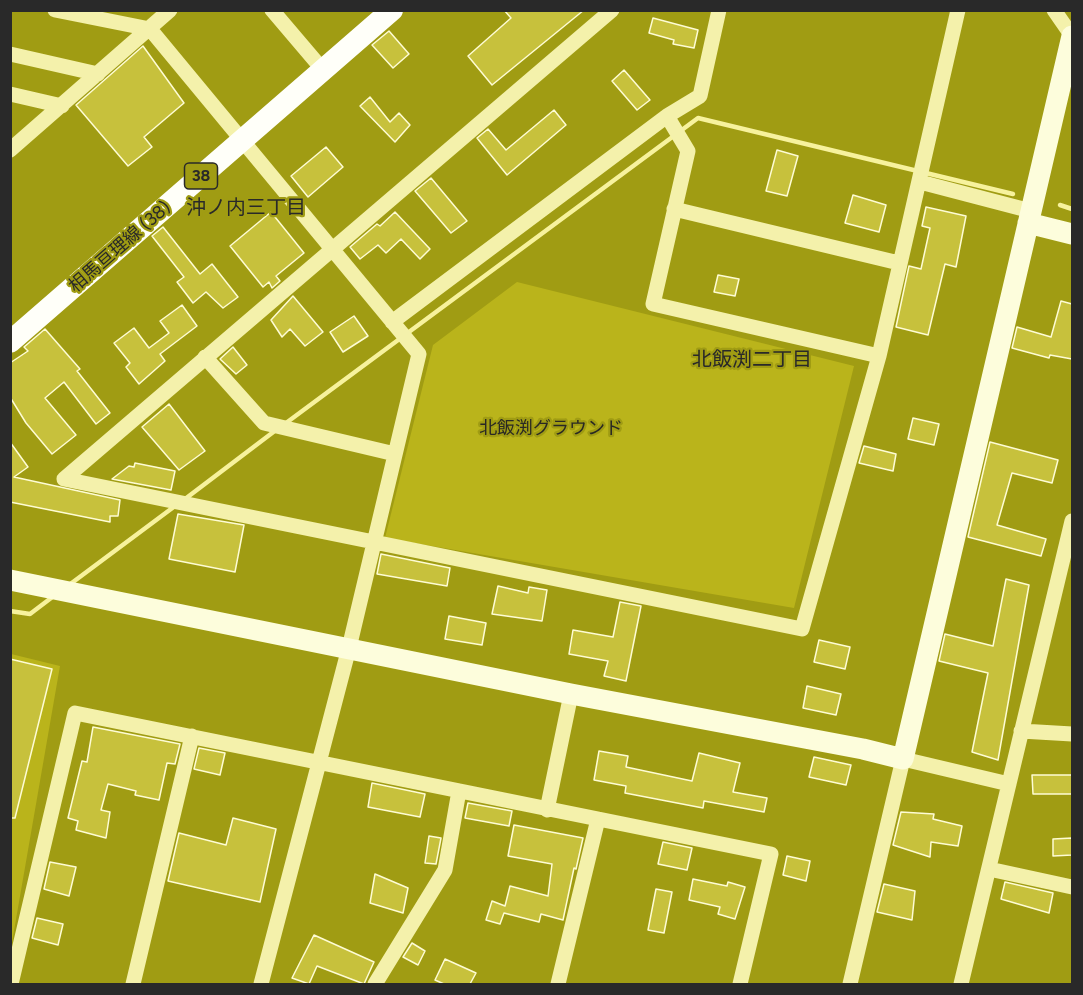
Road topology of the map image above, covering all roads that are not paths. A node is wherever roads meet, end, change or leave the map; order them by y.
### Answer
1 (55, 10) edge
2 (170, 10) edge
3 (272, 10) edge
4 (392, 10) edge
5 (612, 10) edge
6 (719, 10) edge
7 (958, 10) edge
8 (1054, 10) edge
9 (150, 29) junction
10 (1072, 36) edge
11 (10, 54) edge
12 (323, 70) junction
13 (98, 74) junction
14 (10, 94) edge
15 (62, 106) junction
16 (668, 119) junction
17 (10, 133) edge
18 (27, 136) junction
19 (242, 141) junction
20 (10, 150) edge
21 (922, 175) junction
22 (674, 209) junction
23 (1030, 217) junction
24 (1072, 234) edge
25 (331, 248) junction
26 (899, 264) junction
27 (394, 325) junction
28 (10, 342) edge
29 (205, 357) junction
30 (879, 357) junction
31 (395, 454) junction
32 (1072, 521) edge
33 (373, 544) junction
34 (10, 580) edge
35 (349, 648) junction
36 (571, 694) junction
37 (1021, 731) junction
38 (1072, 734) edge
39 (192, 736) junction
40 (903, 759) junction
41 (320, 764) junction
42 (1009, 784) junction
43 (459, 791) junction
44 (547, 810) junction
45 (598, 819) junction
46 (989, 869) junction
47 (1072, 887) edge
48 (11, 984) edge
49 (134, 984) edge
50 (261, 984) edge
51 (375, 984) edge
52 (558, 984) edge
53 (740, 984) edge
54 (850, 984) edge
55 (961, 984) edge

1 - 9 street
2 - 9 street
3 - 12 street
4 - 12 main road, 相馬亘理線 (38) / 38
5 - 25 street
6 - 16 street
7 - 21 street
8 - 10 street
9 - 13 street
9 - 19 street
10 - 23 street
11 - 13 street
12 - 19 main road, 相馬亘理線 (38) / 38
13 - 15 street
14 - 15 street
15 - 18 street
16 - 22 street
16 - 27 street
17 - 18 street
18 - 20 street
19 - 25 street
19 - 28 main road, 相馬亘理線 (38) / 38
21 - 23 street
21 - 26 street
22 - 26 street
22 - 30 street
23 - 24 street
23 - 40 street
25 - 27 street
25 - 29 street
26 - 30 street
27 - 31 street
29 - 31 street
29 - 33 street
30 - 33 street
31 - 33 street
32 - 37 street
33 - 35 street
34 - 35 street
35 - 36 street
35 - 41 street
36 - 40 street
36 - 44 street
37 - 38 street
37 - 42 street
39 - 41 street
39 - 48 street
39 - 49 street
40 - 42 street
40 - 54 street
41 - 43 street
41 - 50 street
42 - 46 street
43 - 44 street
43 - 51 street
44 - 45 street
45 - 52 street
45 - 53 street
46 - 47 street
46 - 55 street

